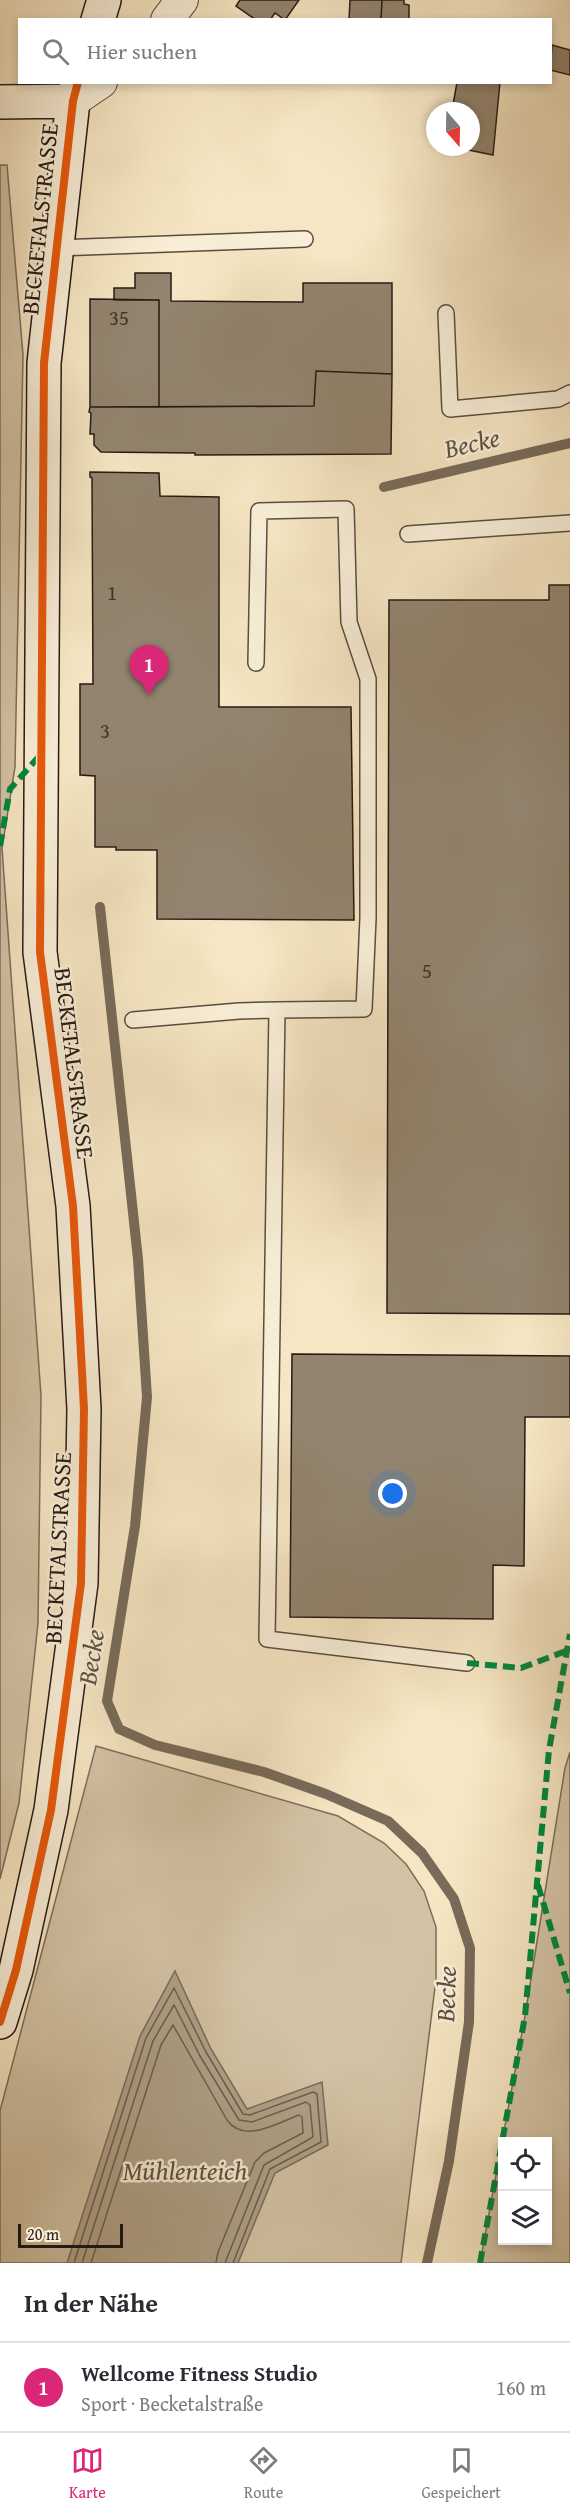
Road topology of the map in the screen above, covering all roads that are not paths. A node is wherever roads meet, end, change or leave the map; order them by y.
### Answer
1 (104, 0) edge
2 (182, 0) edge
3 (99, 18) edge
4 (168, 18) edge
5 (97, 84) edge
6 (76, 92) edge
7 (0, 102) edge
8 (305, 239) dead end
9 (57, 248) junction
10 (446, 312) dead end
11 (570, 393) edge
12 (570, 523) edge
13 (408, 534) dead end
14 (256, 663) dead end
15 (277, 1011) junction
16 (133, 1020) dead end
17 (467, 1663) dead end
18 (0, 2022) edge

1 - 3 main road
2 - 4 street
5 - 6 street
6 - 7 main road
6 - 9 main road, BECKETALSTRASSE
8 - 9 lane
9 - 18 main road, BECKETALSTRASSE
10 - 11 lane
12 - 13 lane
14 - 15 lane
15 - 16 lane
15 - 17 lane

